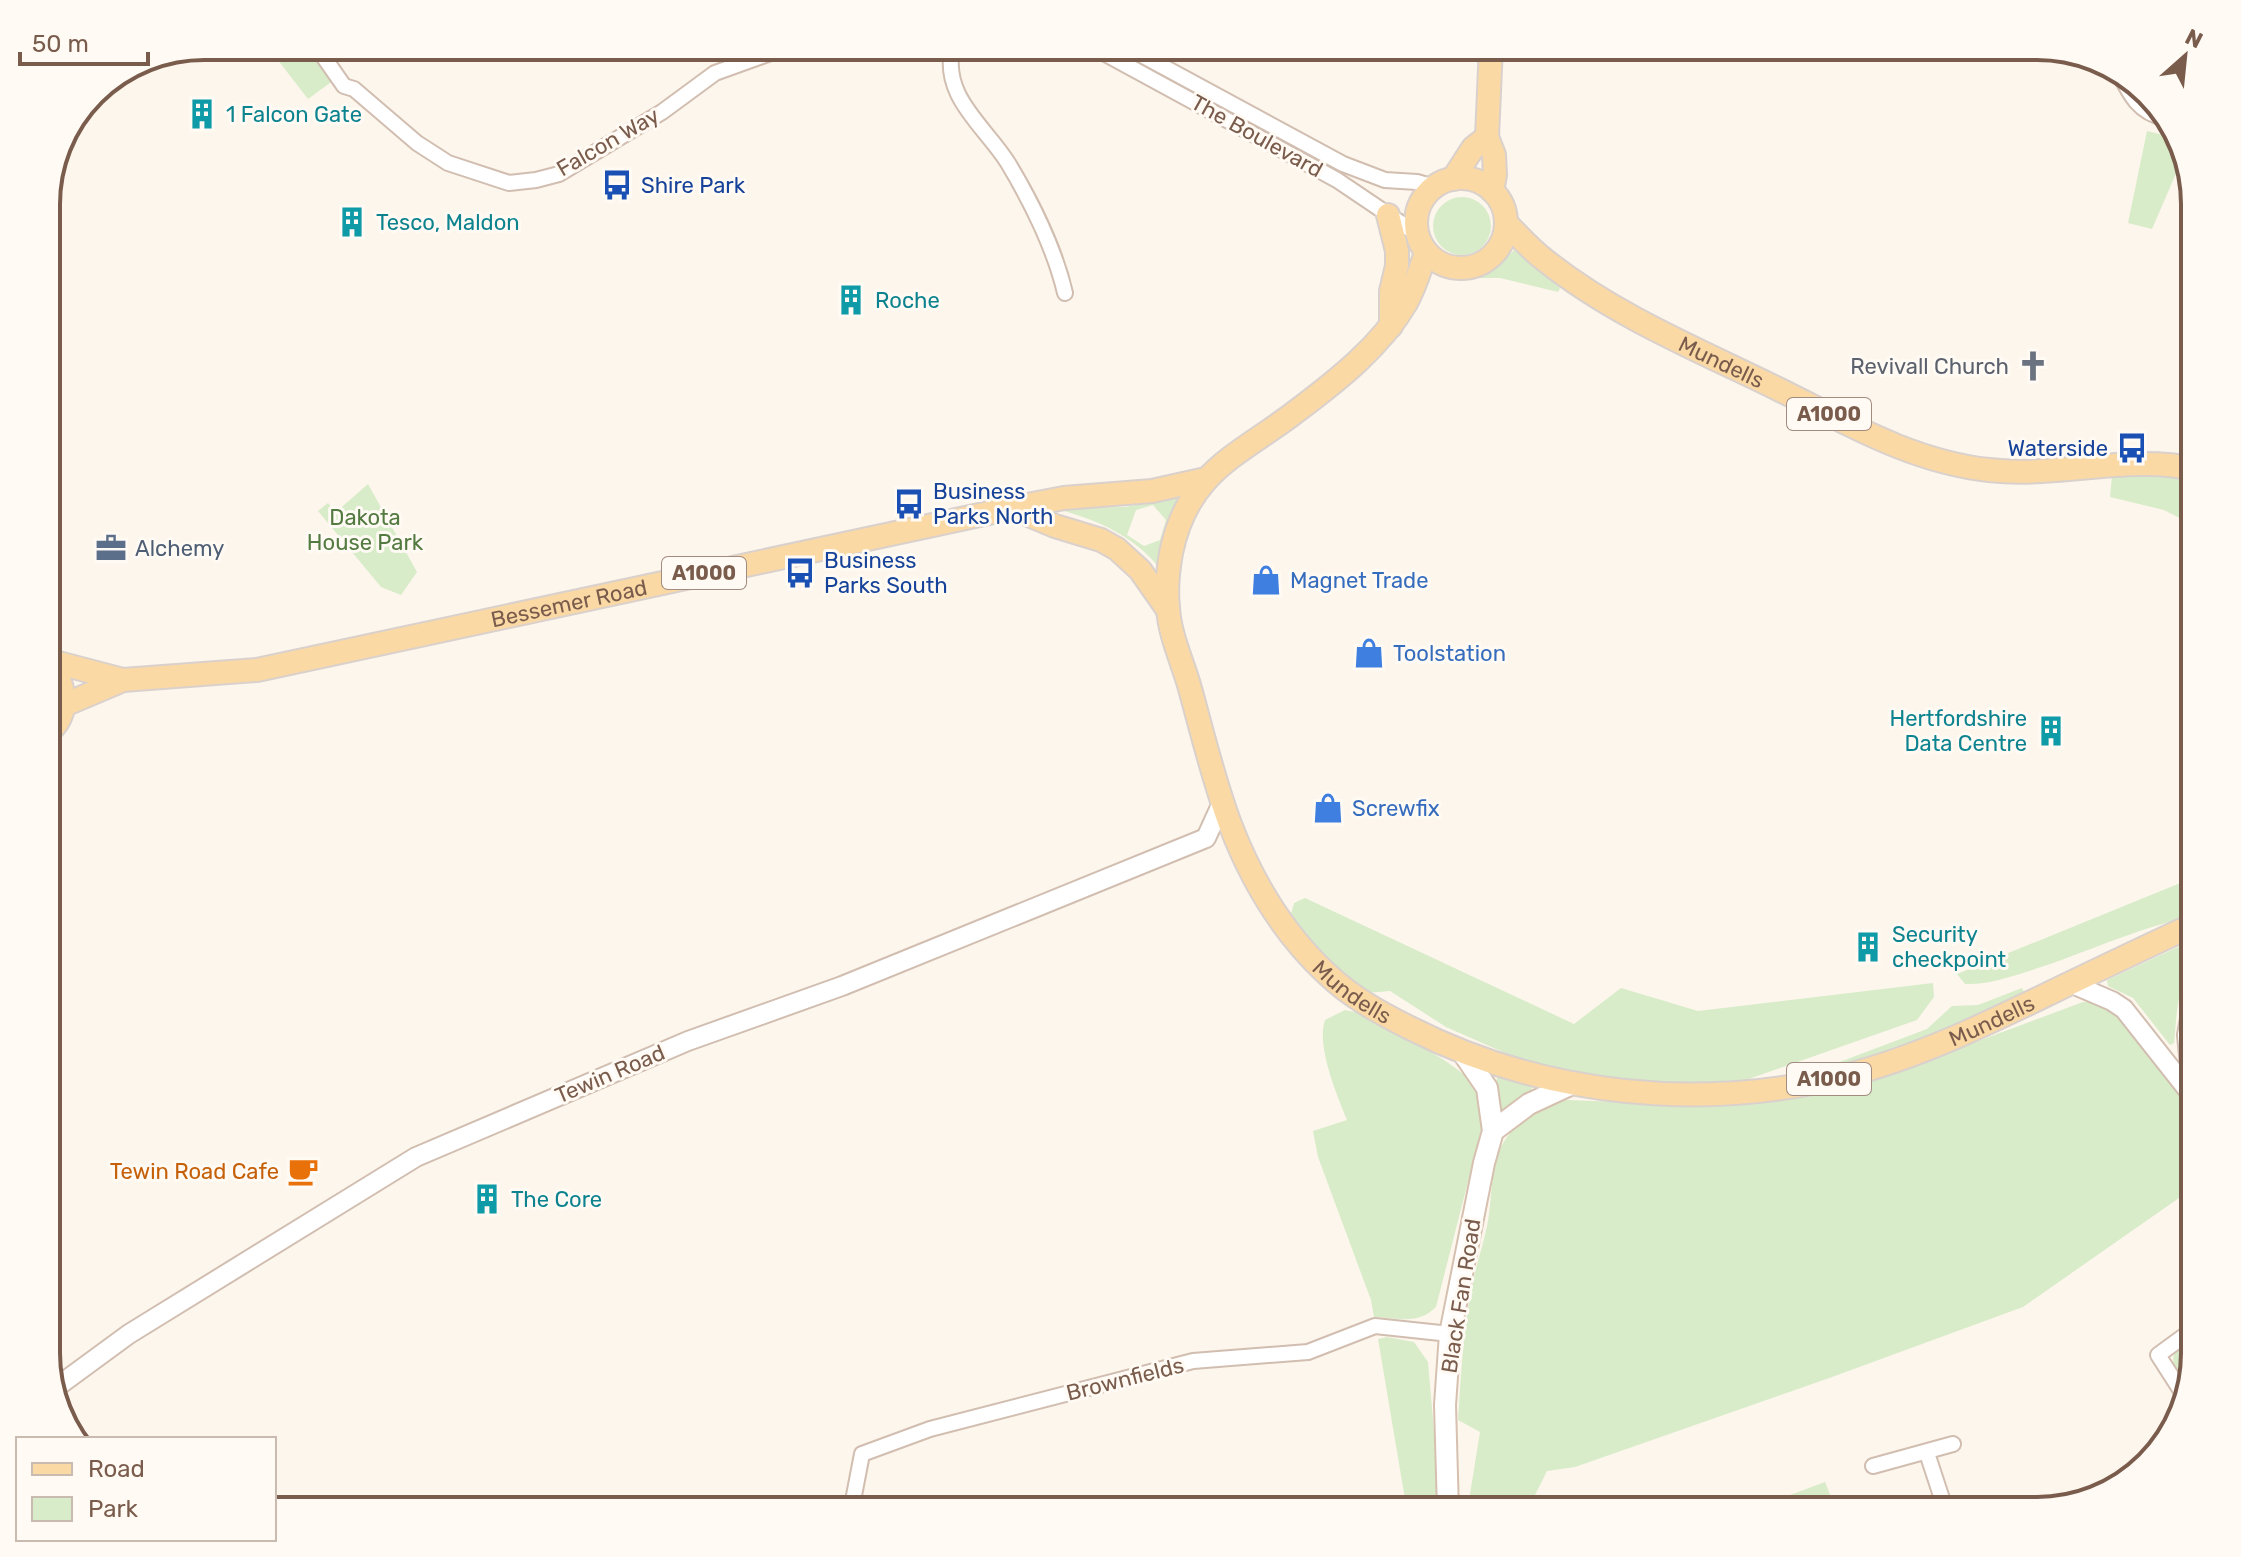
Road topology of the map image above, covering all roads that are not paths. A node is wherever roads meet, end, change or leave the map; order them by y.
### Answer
1 (326, 60) edge
2 (751, 60) edge
3 (951, 60) edge
4 (1117, 60) edge
5 (1151, 60) edge
6 (1490, 60) edge
7 (2131, 95) edge
8 (2146, 110) edge
9 (1487, 137) junction
10 (1443, 183) junction
11 (1492, 191) junction
12 (1388, 215) junction
13 (1506, 223) junction
14 (1422, 244) junction
15 (1065, 293) dead end
16 (1391, 326) junction
17 (2181, 466) edge
18 (1206, 479) junction
19 (1012, 508) junction
20 (1168, 610) junction
21 (60, 663) edge
22 (60, 677) edge
23 (123, 680) junction
24 (64, 705) junction
25 (60, 718) edge
26 (1222, 803) junction
27 (1206, 838) junction
28 (1240, 849) junction
29 (2181, 931) edge
30 (2070, 983) junction
31 (1463, 1053) junction
32 (2181, 1081) edge
33 (1572, 1084) junction
34 (1493, 1131) junction
35 (1450, 1334) junction
36 (2181, 1338) edge
37 (63, 1382) edge
38 (2177, 1385) edge
39 (1953, 1444) dead end
40 (1927, 1453) junction
41 (1873, 1466) dead end
42 (854, 1497) edge
43 (1448, 1497) edge
44 (1941, 1497) edge

1 - 2 street, Falcon Way
3 - 15 street
4 - 12 street, The Boulevard
5 - 10 street, The Boulevard
6 - 9 main road, A1000
7 - 8 street
9 - 10 main road, A1000
9 - 11 main road, A1000
10 - 11 main road
10 - 14 main road, A1000
11 - 13 main road, A1000
12 - 14 street, The Boulevard
12 - 16 main road
13 - 14 main road
13 - 17 main road, Mundells / A1000
14 - 16 main road, Mundells / A1000
16 - 18 main road, Mundells / A1000
18 - 19 main road, Bessemer Road / A1000
18 - 20 main road, Mundells / A1000
19 - 20 main road, A1000
19 - 23 main road, Bessemer Road / A1000
20 - 26 main road, Mundells / A1000
21 - 23 main road, Bessemer Road / A1000
22 - 24 main road, A1000
23 - 24 main road, Bessemer Road / A1000
24 - 25 main road
26 - 27 street
26 - 28 main road, Mundells / A1000
27 - 28 street
27 - 37 street, Tewin Road
28 - 31 main road, Mundells / A1000
29 - 30 main road, Mundells / A1000
30 - 32 street
30 - 33 main road, Mundells / A1000
31 - 33 main road, Mundells / A1000
31 - 34 main road, Black Fan Road
33 - 34 main road
34 - 35 main road, Black Fan Road
35 - 42 street, Brownfields
35 - 43 main road, Black Fan Road
36 - 38 street
39 - 40 street
40 - 41 street
40 - 44 street

